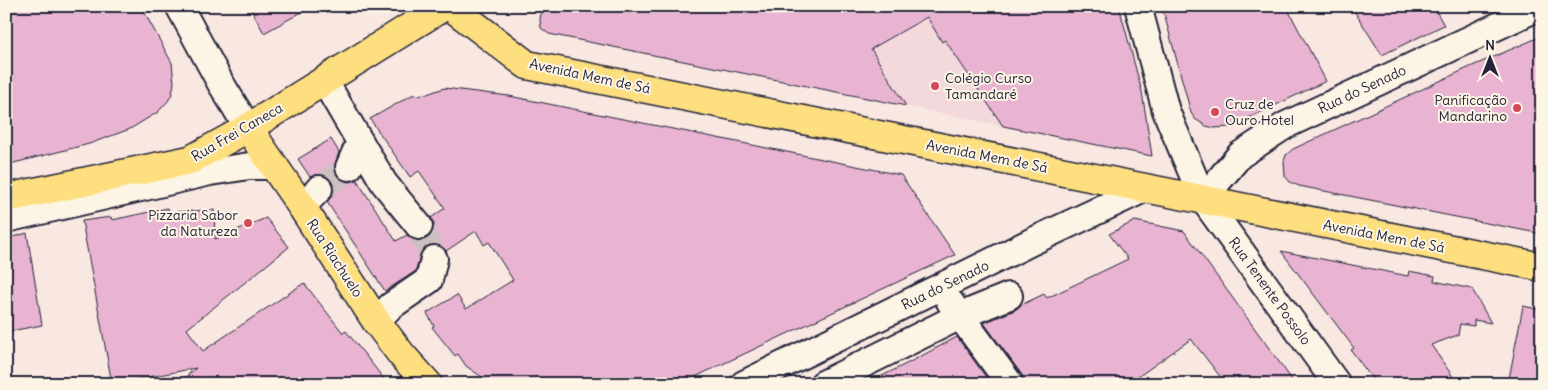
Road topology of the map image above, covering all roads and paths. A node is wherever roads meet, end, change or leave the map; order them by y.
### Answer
1 (179, 6) edge
2 (444, 6) edge
3 (450, 6) edge
4 (1138, 6) edge
5 (1541, 6) edge
6 (1509, 13) edge
7 (324, 80) junction
8 (248, 128) junction
9 (360, 142) junction
10 (274, 166) junction
11 (349, 167) tunnel mouth
12 (1146, 188) junction
13 (6, 198) edge
14 (1203, 199) junction
15 (6, 219) edge
16 (419, 226) tunnel mouth
17 (434, 259) tunnel mouth
18 (1542, 267) edge
19 (940, 287) junction
20 (1009, 296) dead end
21 (960, 316) junction
22 (376, 321) junction
23 (805, 354) junction
24 (428, 384) edge
25 (744, 384) edge
26 (823, 384) edge
27 (1010, 384) edge
28 (1337, 384) edge

1 - 8 street
2 - 7 main road, Rua Frei Caneca
3 - 12 main road, Avenida Mem de Sá
4 - 14 street, Rua Tenente Possolo
5 - 6 street, Rua do Senado
6 - 14 street, Rua do Senado
7 - 8 main road, Rua Frei Caneca
7 - 9 street
8 - 10 main road, Rua Riachuelo
8 - 13 main road, Rua Frei Caneca
9 - 11 street
9 - 16 street
10 - 15 street
10 - 22 main road, Rua Riachuelo
12 - 14 main road, Avenida Mem de Sá
12 - 19 street, Rua do Senado
14 - 18 main road, Avenida Mem de Sá
14 - 28 street, Rua Tenente Possolo
17 - 22 street
19 - 21 street
19 - 23 street, Rua do Senado
20 - 21 street
21 - 26 street
21 - 27 street
22 - 24 main road, Rua Riachuelo
23 - 25 street, Rua do Senado
23 - 26 street

